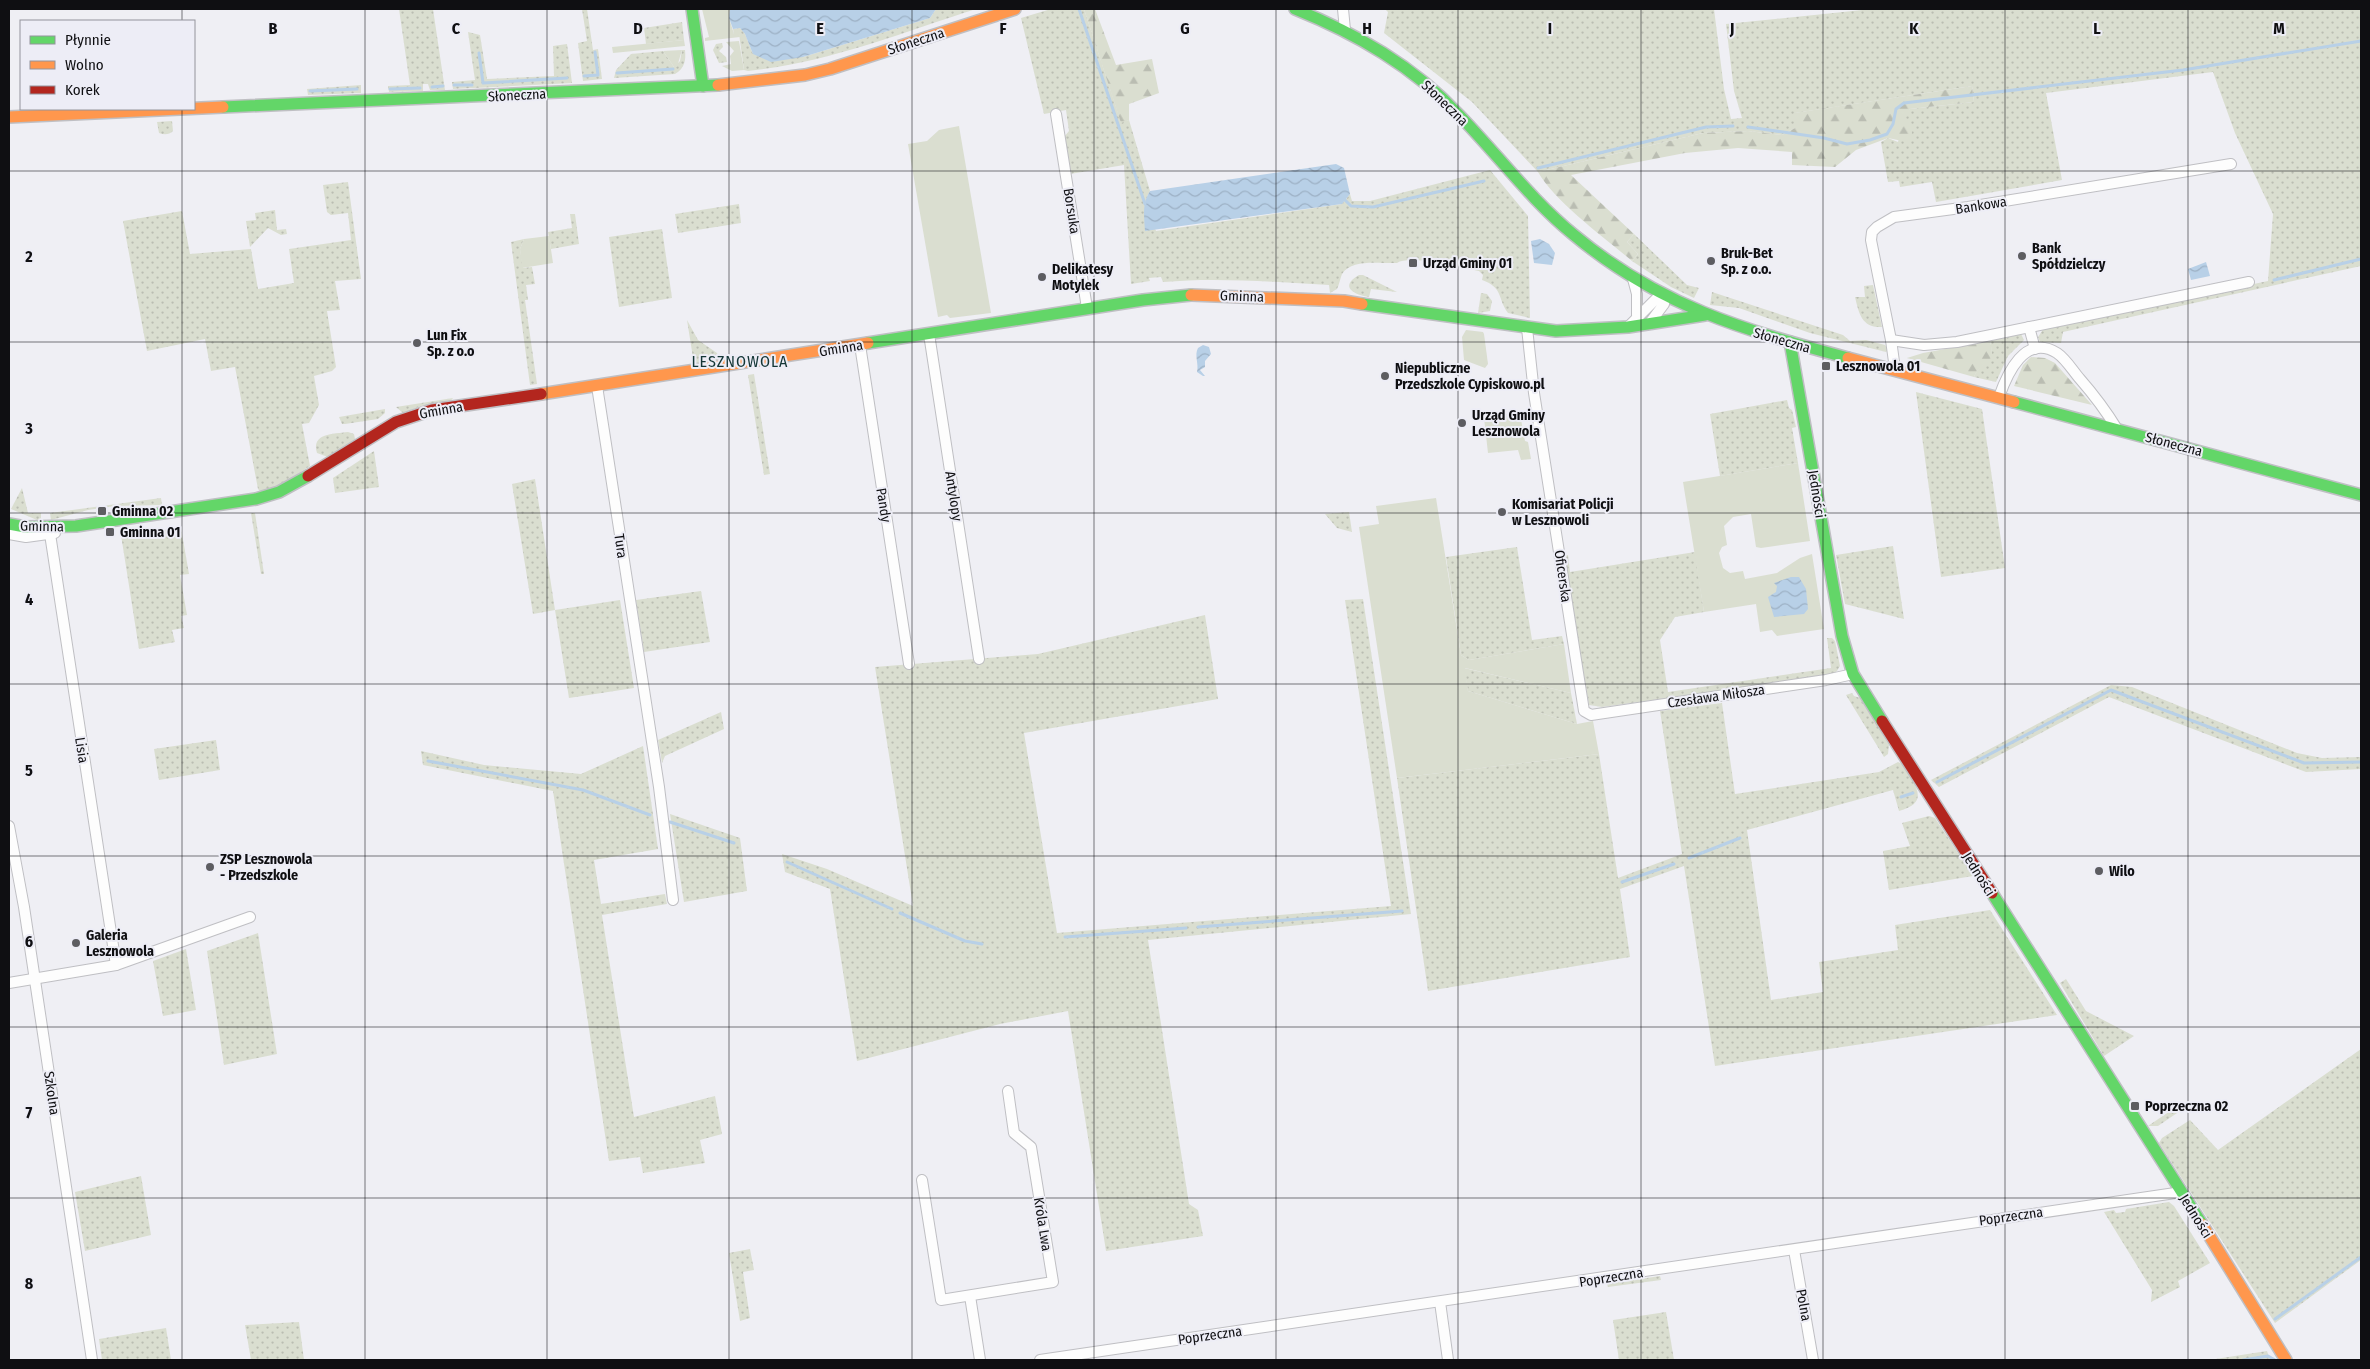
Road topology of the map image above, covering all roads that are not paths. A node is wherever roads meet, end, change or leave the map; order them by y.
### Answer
1 (692, 9) edge
2 (1015, 9) edge
3 (1295, 9) edge
4 (1344, 9) edge
5 (1345, 30) junction
6 (703, 86) junction
7 (195, 109) edge
8 (166, 110) edge
9 (1056, 114) dead end
10 (9, 117) edge
11 (2231, 164) dead end
12 (1633, 279) junction
13 (2250, 282) dead end
14 (1665, 296) junction
15 (1088, 308) junction
16 (1705, 315) junction
17 (1633, 322) junction
18 (1649, 324) junction
19 (1527, 328) junction
20 (2029, 328) junction
21 (929, 334) junction
22 (1891, 340) junction
23 (1790, 342) junction
24 (860, 345) junction
25 (2035, 349) junction
26 (1895, 369) junction
27 (597, 386) junction
28 (1999, 397) junction
29 (2117, 429) junction
30 (2361, 495) edge
31 (9, 524) edge
32 (76, 526) junction
33 (9, 534) edge
34 (50, 534) junction
35 (979, 658) dead end
36 (909, 664) dead end
37 (1853, 674) junction
38 (1582, 706) joint
39 (9, 826) edge
40 (10, 846) edge
41 (673, 900) dead end
42 (250, 916) dead end
43 (116, 965) junction
44 (35, 979) junction
45 (9, 983) edge
46 (1008, 1091) dead end
47 (922, 1180) dead end
48 (2182, 1192) junction
49 (1794, 1250) junction
50 (970, 1296) junction
51 (1440, 1302) junction
52 (92, 1360) edge
53 (980, 1360) edge
54 (1040, 1360) edge
55 (1448, 1360) edge
56 (1813, 1360) edge
57 (2286, 1360) edge

1 - 6 street
2 - 6 street, Słoneczna
3 - 5 street, Słoneczna
4 - 5 street
5 - 12 street, Słoneczna
6 - 7 street, Słoneczna
8 - 10 street, Słoneczna
9 - 15 street, Borsuka
11 - 22 street, Bankowa
12 - 14 street, Słoneczna
12 - 17 street
13 - 20 street
14 - 16 street, Słoneczna
14 - 17 street
14 - 18 street
15 - 19 street, Gminna
15 - 21 street, Gminna
16 - 18 street, Gminna
16 - 23 street, Słoneczna
17 - 18 street, Gminna
17 - 19 street, Gminna
19 - 38 street, Oficerska
20 - 22 street
20 - 25 street
21 - 24 street, Gminna
21 - 35 street, Antylopy
22 - 26 street, Bankowa
23 - 26 street, Słoneczna
23 - 37 street, Jedności
24 - 27 street, Gminna
24 - 36 street, Pandy
25 - 28 street
25 - 29 street
26 - 28 street, Słoneczna
27 - 32 street, Gminna
27 - 41 street, Tura
28 - 29 street, Słoneczna
29 - 30 street, Słoneczna
31 - 32 street, Gminna
32 - 34 street, Gminna
33 - 34 street, Gminna
34 - 43 street, Lisia
37 - 38 street, Czesława Miłosza
37 - 48 street, Jedności
39 - 40 street, Szkolna
40 - 44 street, Szkolna
42 - 43 street
43 - 44 street
44 - 45 street
44 - 52 street, Szkolna
46 - 50 street, Króla Lwa
47 - 50 street, Króla Lwa
48 - 49 street, Poprzeczna
48 - 57 street, Jedności
49 - 51 street, Poprzeczna
49 - 56 street, Polna
50 - 53 street
51 - 54 street, Poprzeczna
51 - 55 street

